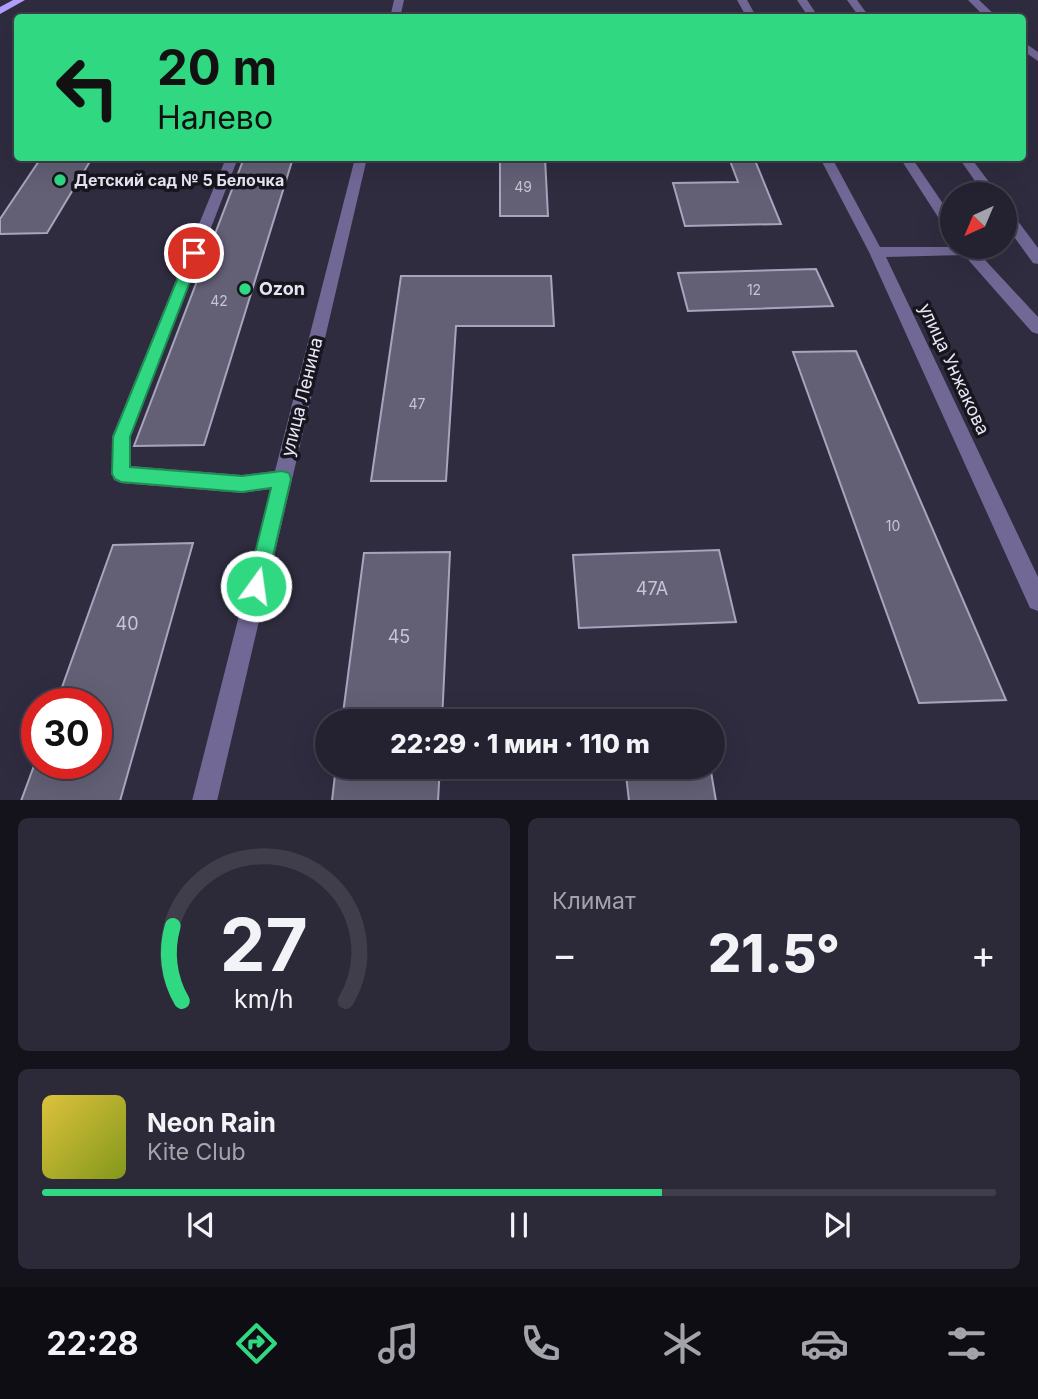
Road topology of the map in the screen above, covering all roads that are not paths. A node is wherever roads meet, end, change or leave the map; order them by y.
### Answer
1 (20, 0) edge
2 (973, 0) edge
3 (0, 11) edge
4 (989, 14) edge
5 (231, 161) edge
6 (360, 161) edge
7 (828, 161) edge
8 (908, 161) edge
9 (967, 161) edge
10 (983, 182) edge
11 (940, 210) edge
12 (1017, 230) edge
13 (940, 249) edge
14 (876, 252) junction
15 (975, 259) edge
16 (1038, 259) edge
17 (1035, 322) edge
18 (282, 479) junction
19 (1038, 600) edge
20 (204, 800) edge

1 - 3 main road
2 - 4 street
5 - 18 street
6 - 18 street, улица Ленина
7 - 14 street, улица Унжакова
8 - 11 street
9 - 10 street
12 - 16 street
13 - 14 street
14 - 19 street, улица Унжакова
15 - 17 street
18 - 20 street, улица Ленина

